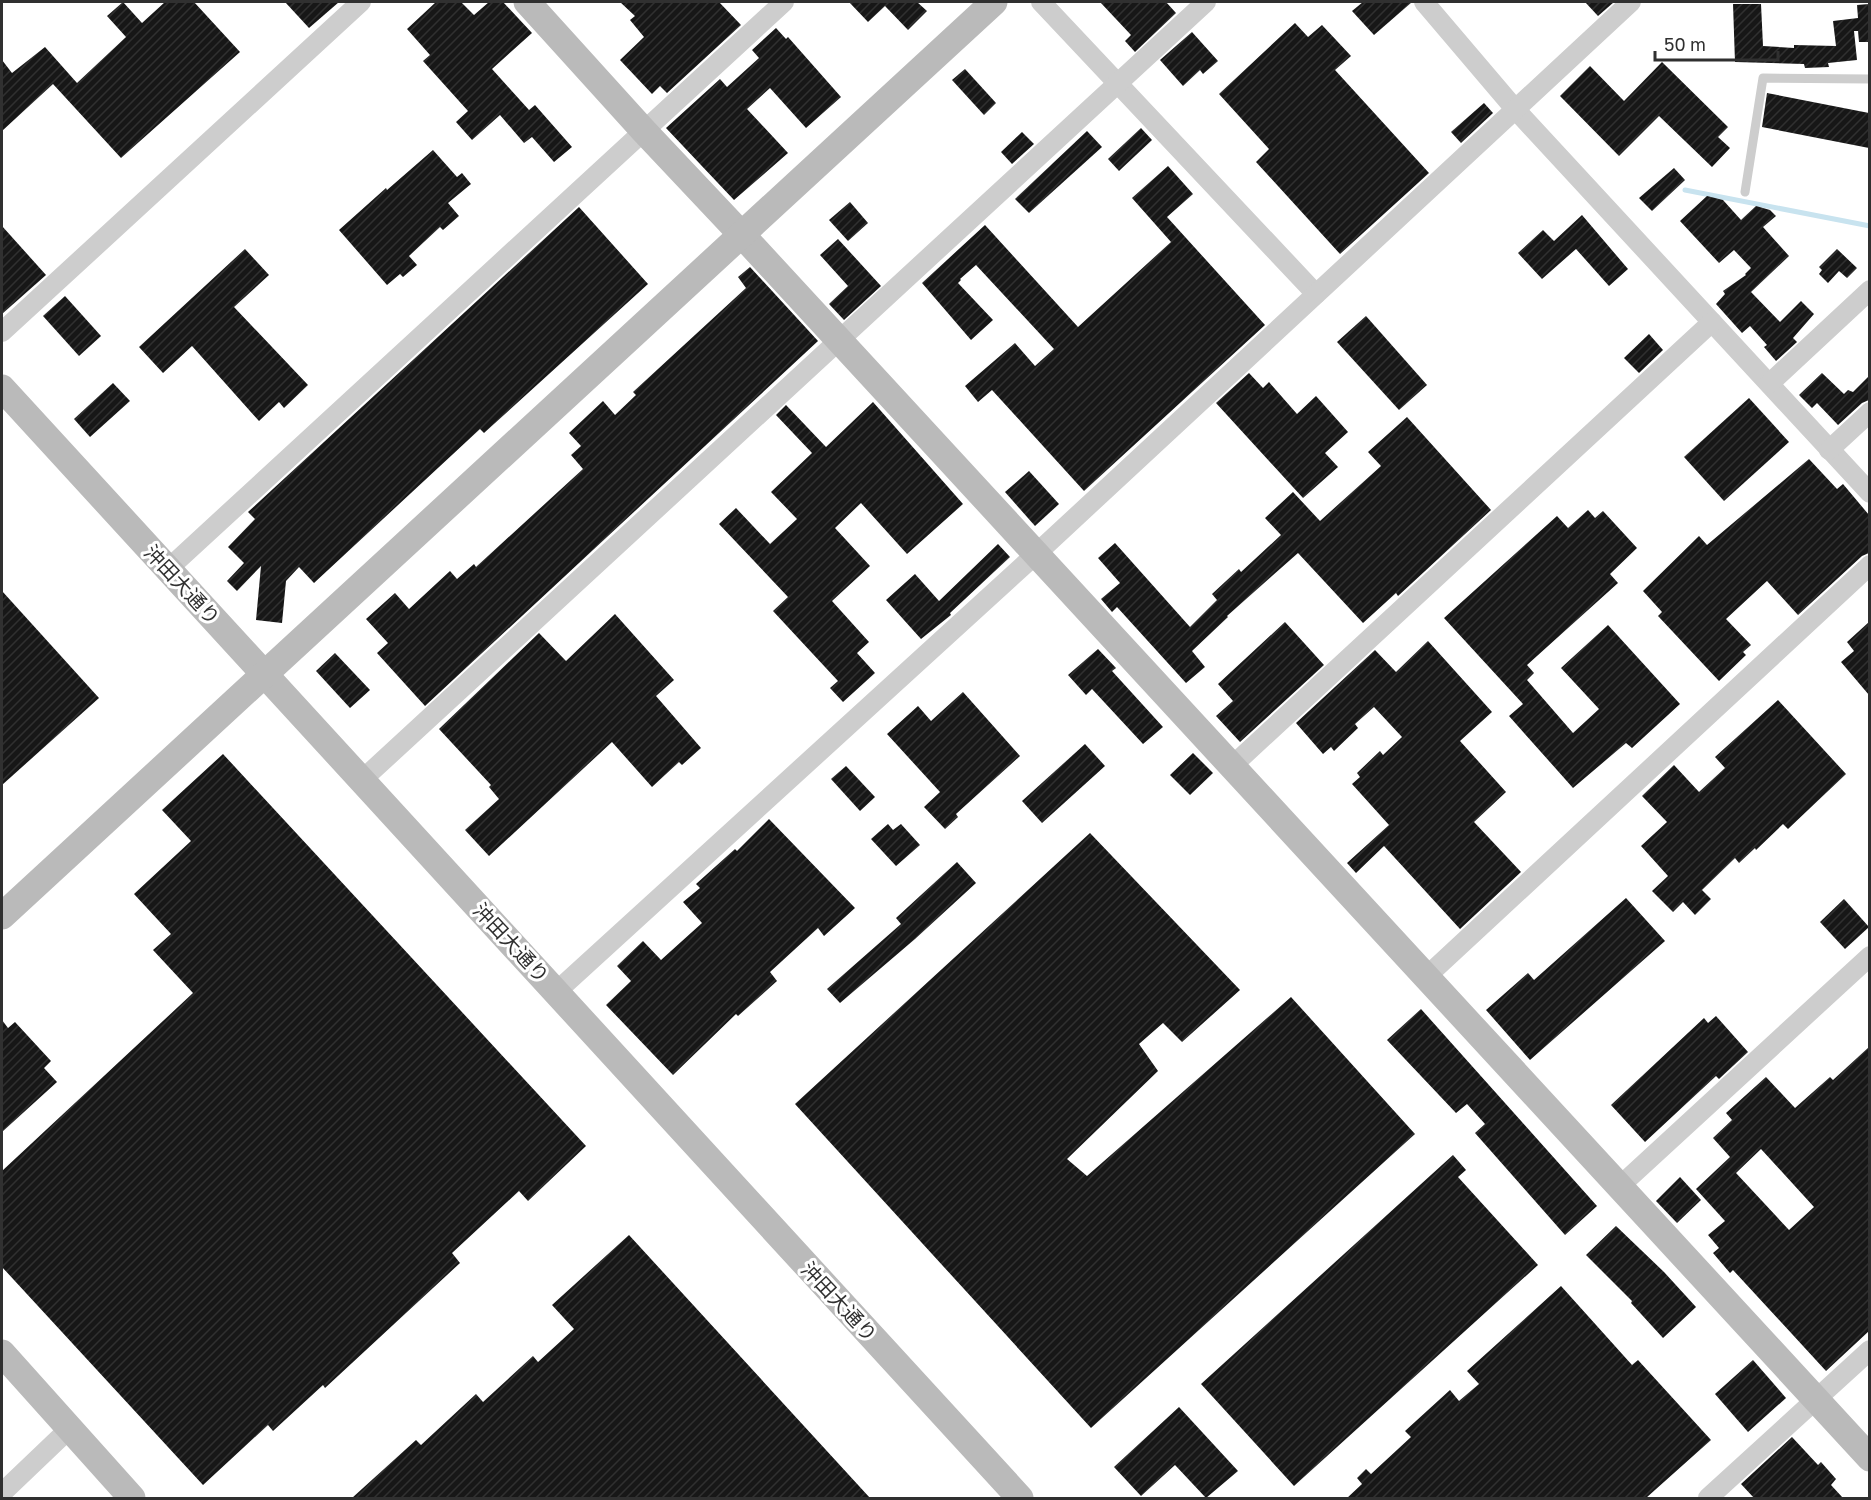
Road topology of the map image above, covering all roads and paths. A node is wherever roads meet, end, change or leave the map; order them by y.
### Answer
1 (361, 2) edge
2 (527, 2) edge
3 (784, 2) edge
4 (994, 2) edge
5 (1041, 2) edge
6 (1206, 2) edge
7 (1425, 2) edge
8 (1631, 2) edge
9 (1869, 79) edge
10 (1116, 83) junction
11 (1515, 109) junction
12 (643, 130) junction
13 (1745, 192) dead end
14 (742, 235) junction
15 (1869, 290) edge
16 (1316, 294) junction
17 (1712, 322) junction
18 (2, 332) edge
19 (840, 341) junction
20 (1770, 383) junction
21 (2, 388) edge
22 (1869, 412) edge
23 (1830, 450) junction
24 (1869, 493) edge
25 (1036, 554) junction
26 (1869, 565) edge
27 (168, 569) junction
28 (265, 674) junction
29 (1232, 766) junction
30 (362, 780) junction
31 (2, 916) edge
32 (1869, 956) edge
33 (1427, 976) junction
34 (556, 992) junction
35 (1620, 1186) junction
36 (1869, 1350) edge
37 (2, 1353) edge
38 (1816, 1399) junction
39 (69, 1429) junction
40 (1869, 1458) edge
41 (2, 1493) edge
42 (132, 1498) edge
43 (1020, 1498) edge
44 (1708, 1498) edge

1 - 18 street
2 - 12 street
3 - 12 street
4 - 14 street
5 - 10 street
6 - 10 street
7 - 11 street
8 - 11 street
9 - 13 lane
10 - 16 street
10 - 19 street
11 - 16 street
11 - 17 street
12 - 14 street
12 - 27 street
14 - 19 street
14 - 28 street
15 - 20 street
16 - 25 street
17 - 20 street
17 - 29 street
19 - 25 street
19 - 30 street
20 - 23 street
21 - 27 street, 沖田大通り
22 - 23 street
23 - 24 street
25 - 29 street
25 - 34 street
26 - 33 street
27 - 28 street, 沖田大通り
28 - 30 street, 沖田大通り
28 - 31 street
29 - 33 street
30 - 34 street, 沖田大通り
32 - 35 street
33 - 35 street
34 - 43 street, 沖田大通り
35 - 38 street
36 - 38 street
37 - 39 street
38 - 40 street
38 - 44 street
39 - 41 street
39 - 42 street

